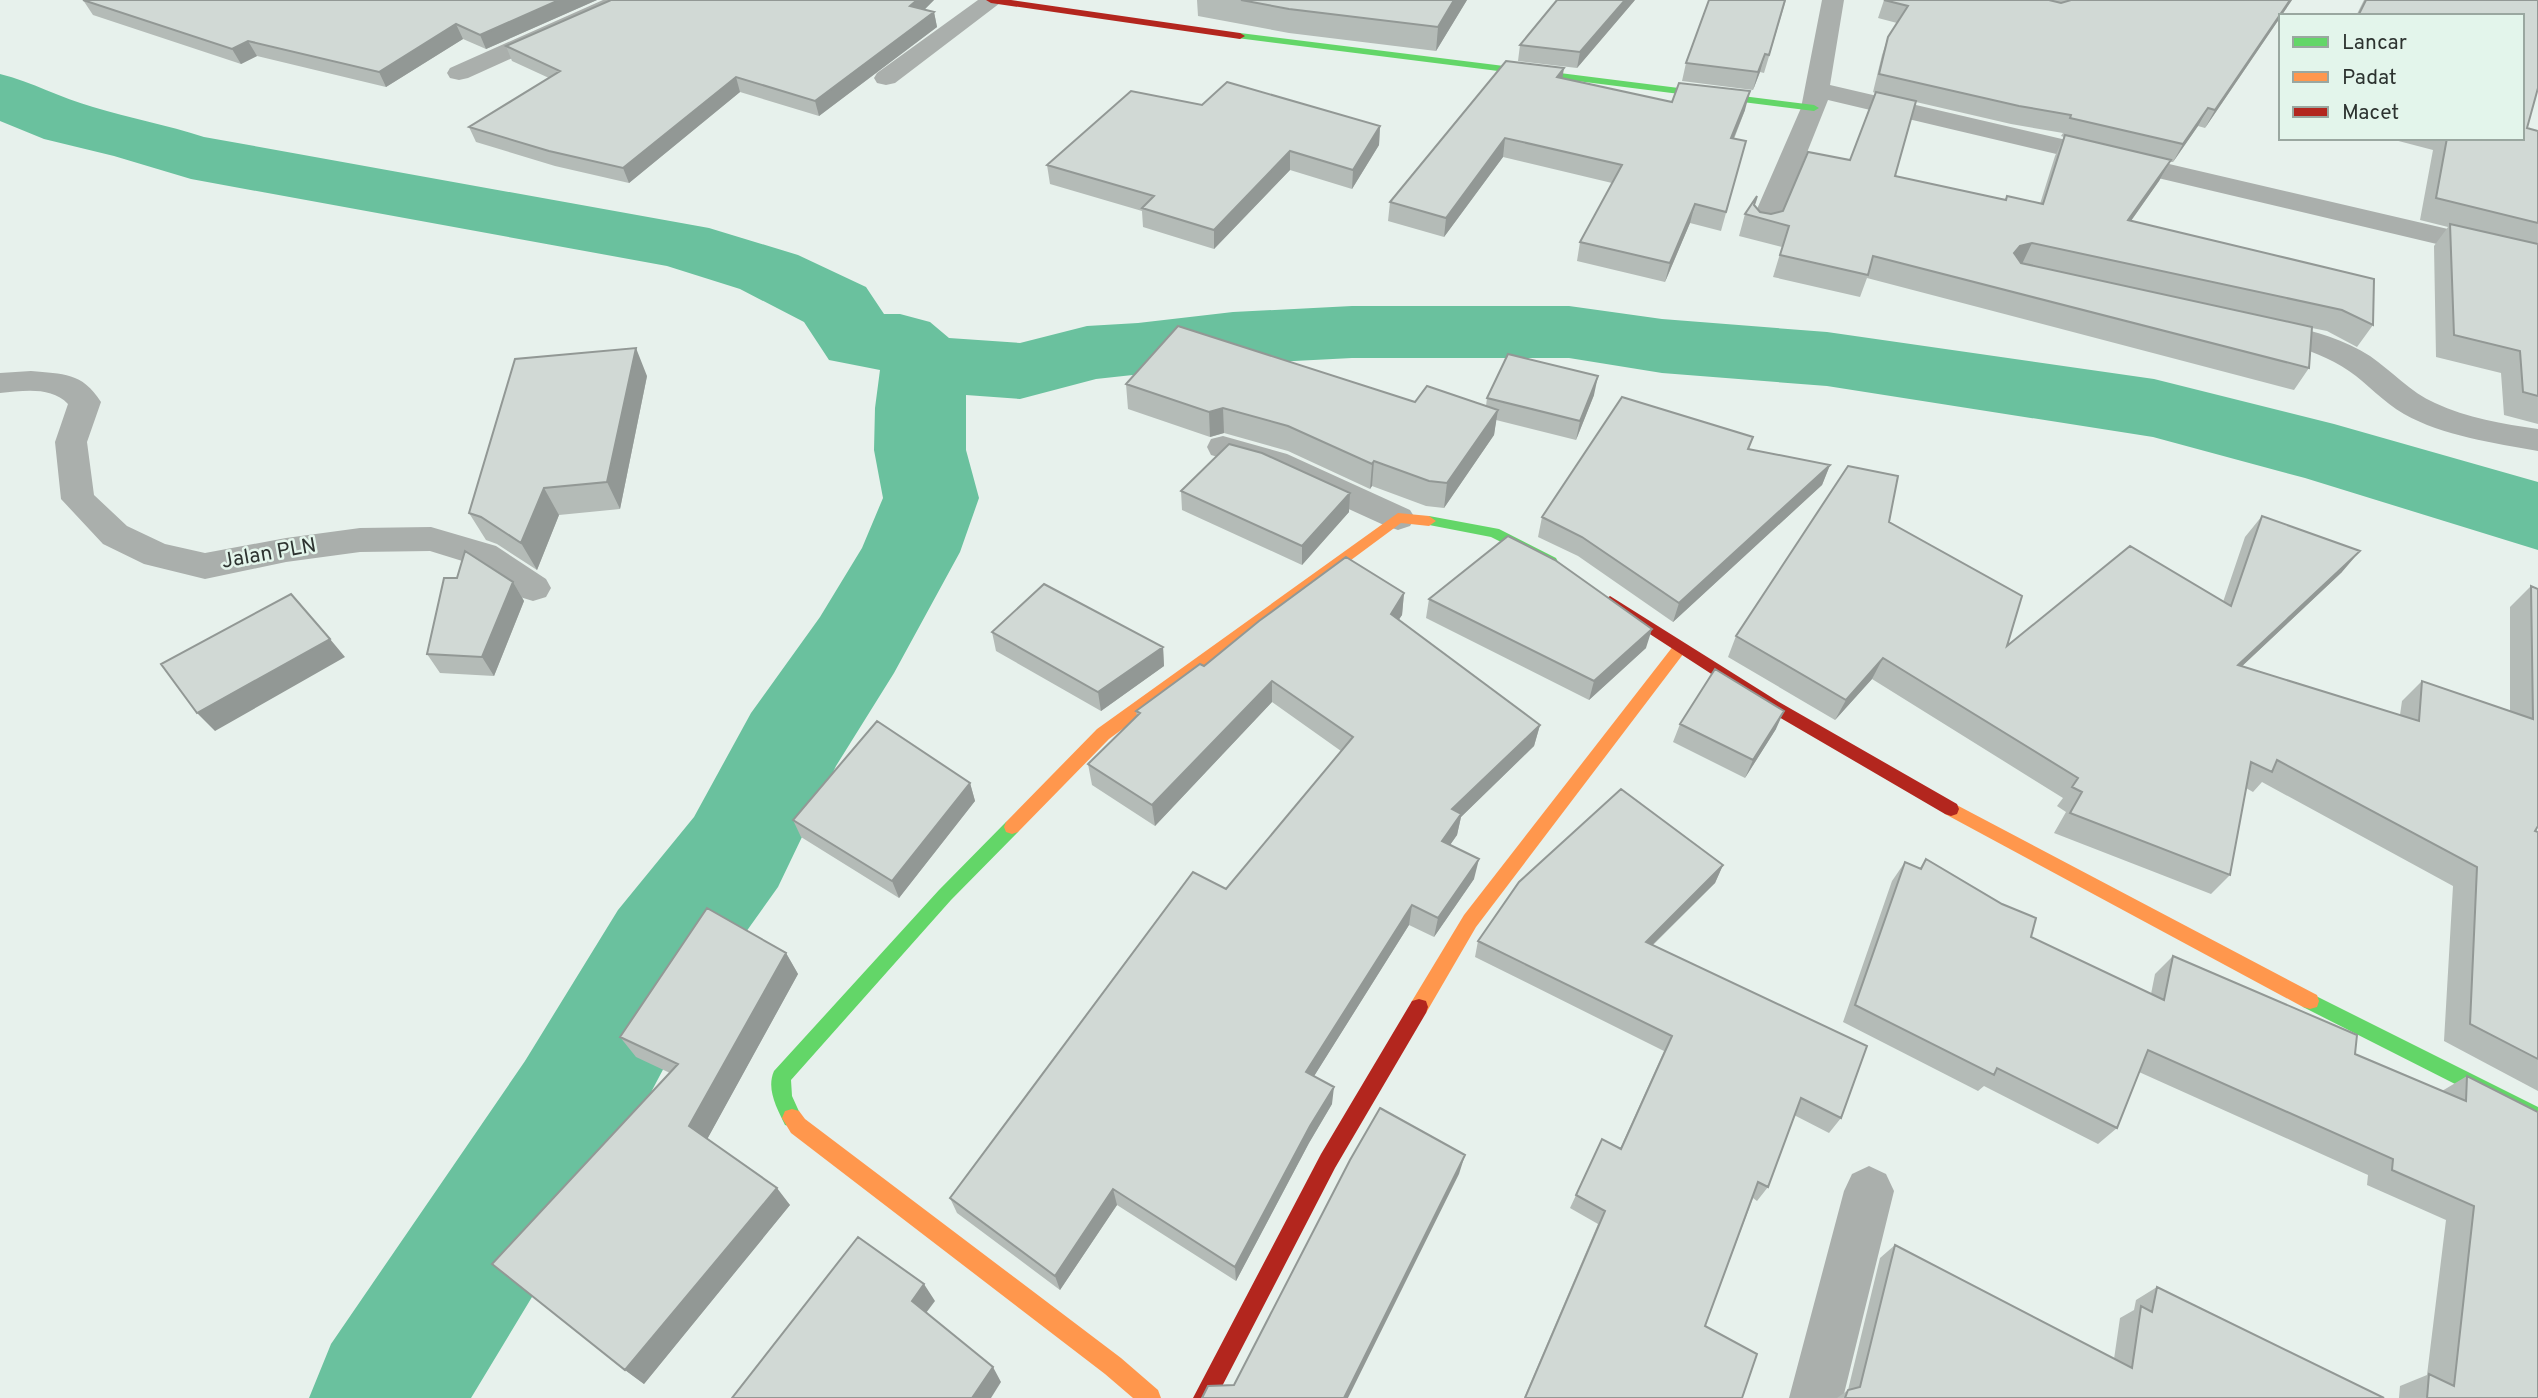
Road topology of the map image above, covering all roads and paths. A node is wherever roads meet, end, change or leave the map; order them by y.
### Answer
1 (622, 0) edge
2 (992, 0) edge
3 (1833, 0) edge
4 (1047, 4) edge
5 (459, 73) dead end
6 (886, 78) dead end
7 (1816, 99) junction
8 (1764, 225) edge
9 (2538, 258) edge
10 (2235, 322) edge
11 (0, 383) edge
12 (2538, 440) edge
13 (1223, 447) edge
14 (1398, 518) junction
15 (1563, 567) edge
16 (533, 588) dead end
17 (1594, 590) edge
18 (1679, 649) junction
19 (2538, 1117) edge
20 (1869, 1191) dead end
21 (1150, 1398) edge
22 (1204, 1398) edge
23 (1816, 1398) edge

1 - 5 street
2 - 4 street
2 - 6 street
3 - 7 street
4 - 7 street
7 - 8 street
7 - 9 street
10 - 12 street
11 - 16 street, Jalan PLN
13 - 14 street
14 - 15 street
14 - 21 street
17 - 18 street
18 - 19 street
18 - 22 street
20 - 23 street

